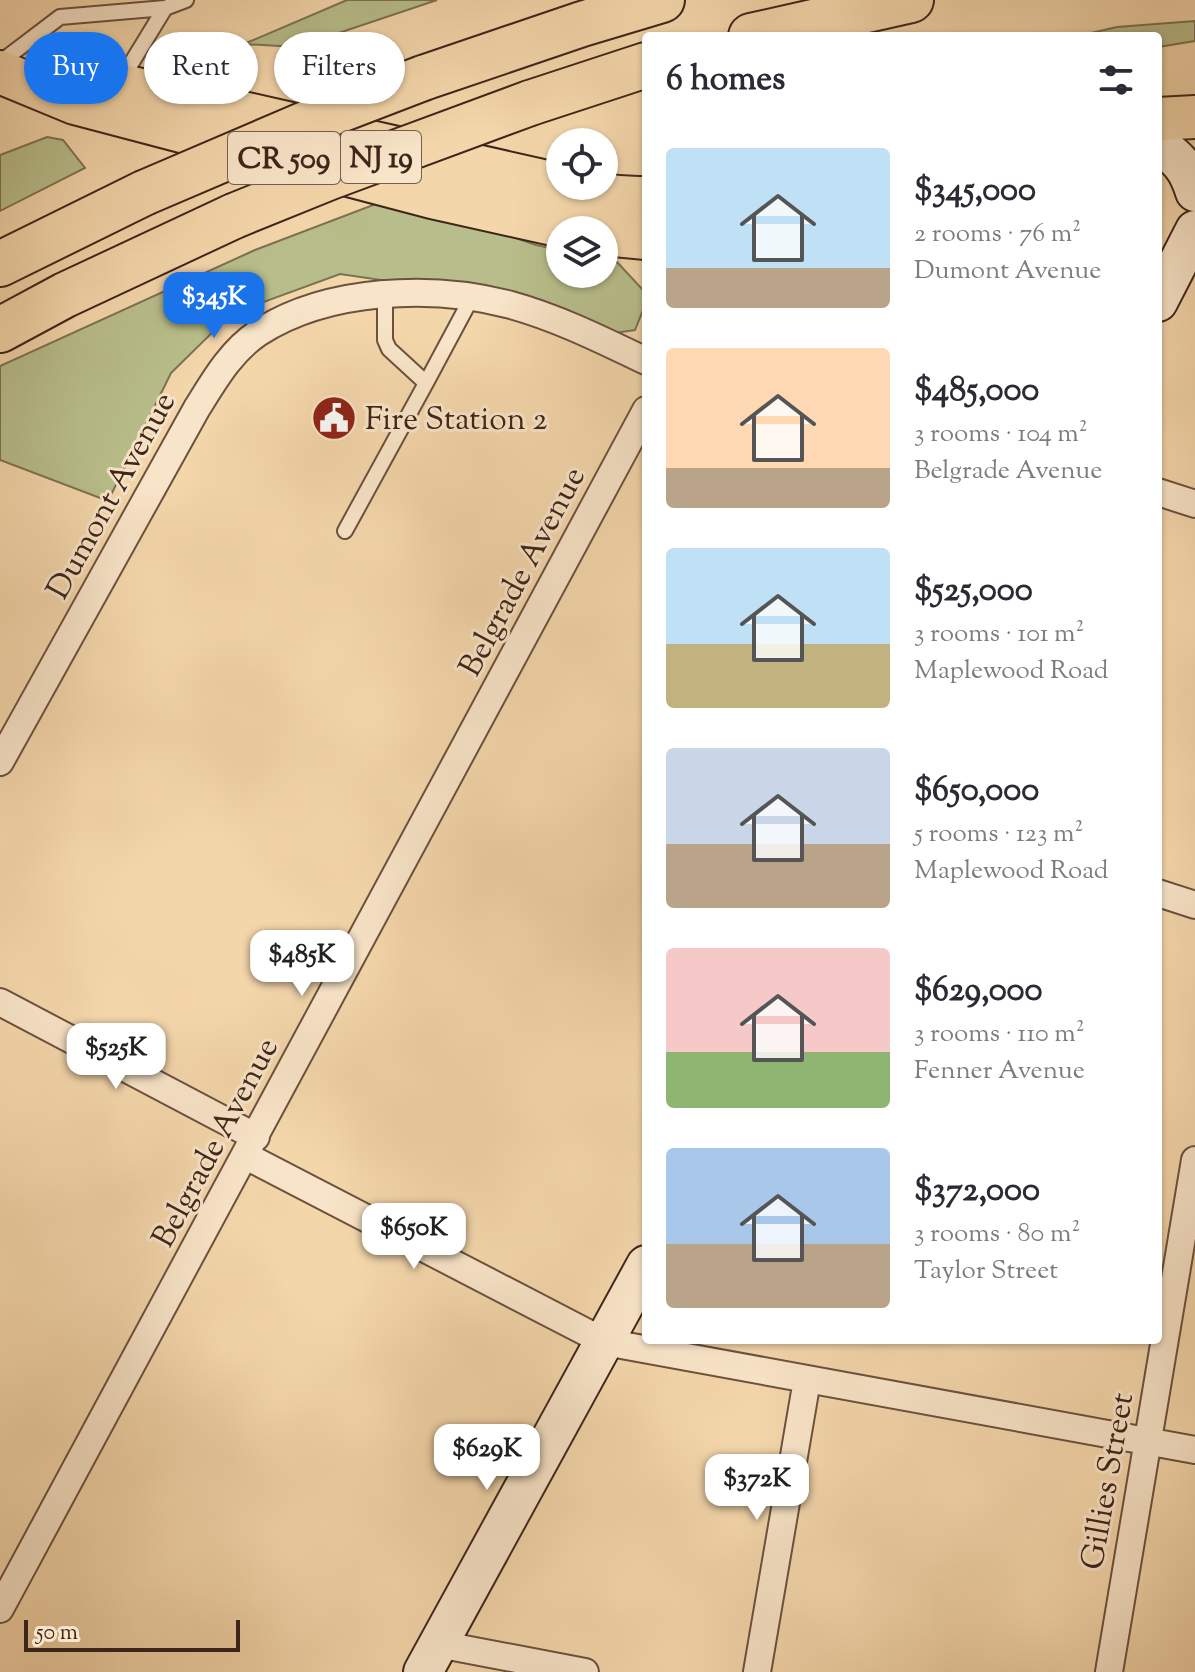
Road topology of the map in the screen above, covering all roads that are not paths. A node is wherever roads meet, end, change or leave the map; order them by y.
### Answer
1 (186, 0) edge
2 (662, 0) edge
3 (911, 0) edge
4 (165, 8) junction
5 (769, 32) edge
6 (1, 65) edge
7 (642, 66) edge
8 (24, 69) edge
9 (128, 69) edge
10 (128, 86) edge
11 (1195, 117) edge
12 (1162, 119) edge
13 (1162, 148) edge
14 (546, 182) edge
15 (1195, 192) edge
16 (618, 196) edge
17 (642, 198) edge
18 (546, 222) edge
19 (1195, 230) edge
20 (618, 235) edge
21 (642, 238) edge
22 (0, 264) edge
23 (1162, 294) edge
24 (385, 295) junction
25 (472, 297) junction
26 (0, 330) edge
27 (642, 359) edge
28 (426, 383) junction
29 (642, 417) edge
30 (1162, 493) edge
31 (1195, 504) edge
32 (345, 531) dead end
33 (0, 762) edge
34 (1162, 894) edge
35 (1195, 905) edge
36 (0, 1002) edge
37 (251, 1146) junction
38 (1195, 1160) edge
39 (642, 1273) edge
40 (605, 1342) junction
41 (807, 1380) junction
42 (1148, 1441) junction
43 (1195, 1450) edge
44 (0, 1609) edge
45 (431, 1658) edge
46 (585, 1672) edge
47 (757, 1672) edge
48 (1109, 1672) edge

1 - 4 lane
2 - 22 highway, NJ 19, bridge
3 - 5 highway
4 - 6 lane
4 - 9 lane
6 - 8 main road, CR 509
6 - 18 main road, CR 509
7 - 26 highway, NJ 19, bridge
10 - 14 main road, CR 509
11 - 12 main road
13 - 15 street
16 - 17 main road, CR 509
19 - 23 street
20 - 21 main road
24 - 25 street, Dumont Avenue
24 - 28 lane
24 - 33 street, Dumont Avenue
25 - 27 street, Dumont Avenue
25 - 28 lane
28 - 32 lane
29 - 37 street, Belgrade Avenue
30 - 31 street
34 - 35 street
36 - 37 street
37 - 40 street
37 - 44 street, Belgrade Avenue
38 - 42 street, Gillies Street
39 - 40 street
40 - 41 street
40 - 45 street
41 - 42 street
41 - 47 street
42 - 43 street
42 - 48 street, Gillies Street
45 - 46 street

